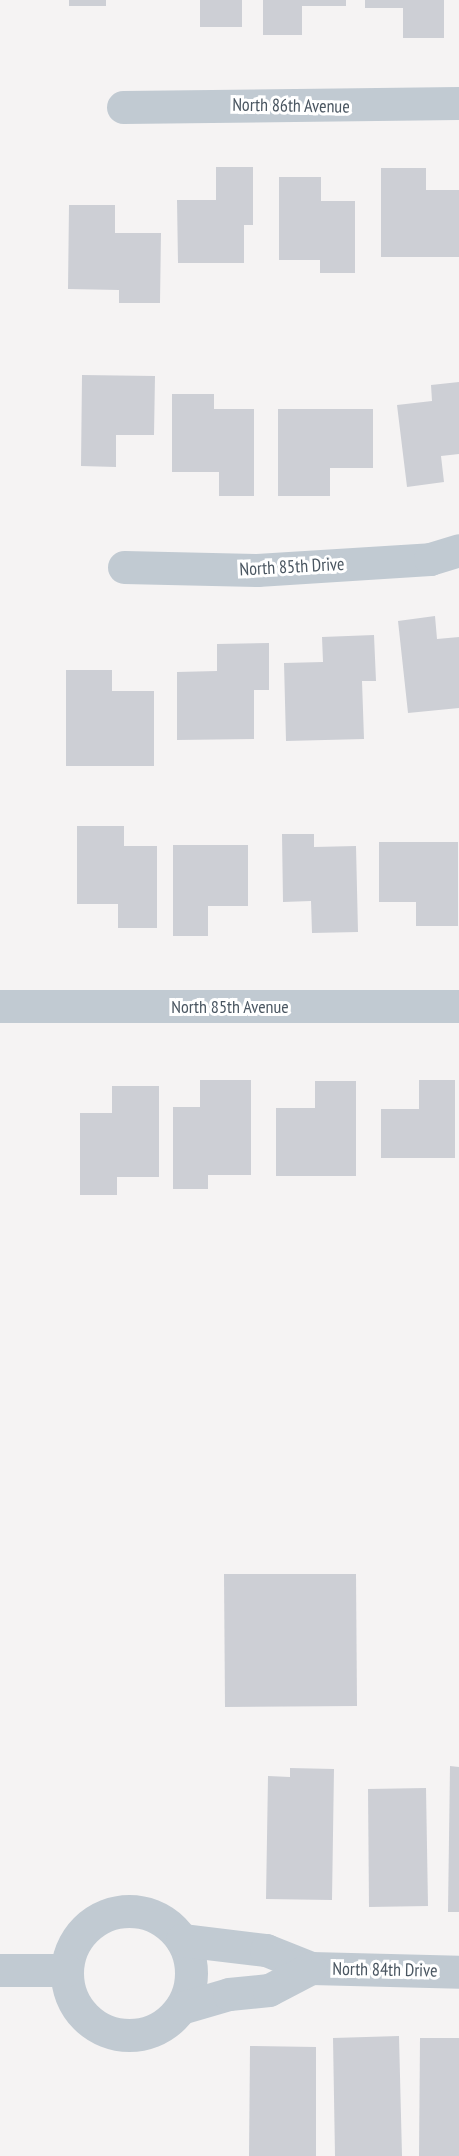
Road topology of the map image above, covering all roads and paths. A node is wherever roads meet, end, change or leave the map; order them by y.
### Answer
1 (459, 103) edge
2 (123, 107) dead end
3 (459, 550) edge
4 (124, 567) dead end
5 (0, 1006) edge
6 (459, 1006) edge
7 (182, 1940) junction
8 (311, 1968) junction
9 (0, 1970) edge
10 (66, 1970) junction
11 (459, 1972) edge
12 (181, 2008) junction

1 - 2 street, North 86th Avenue
3 - 4 street, North 85th Drive
5 - 6 street, North 85th Avenue
7 - 8 street, North 84th Drive
7 - 10 street
7 - 12 street
8 - 11 street, North 84th Drive
8 - 12 street, North 84th Drive
9 - 10 street
10 - 12 street

